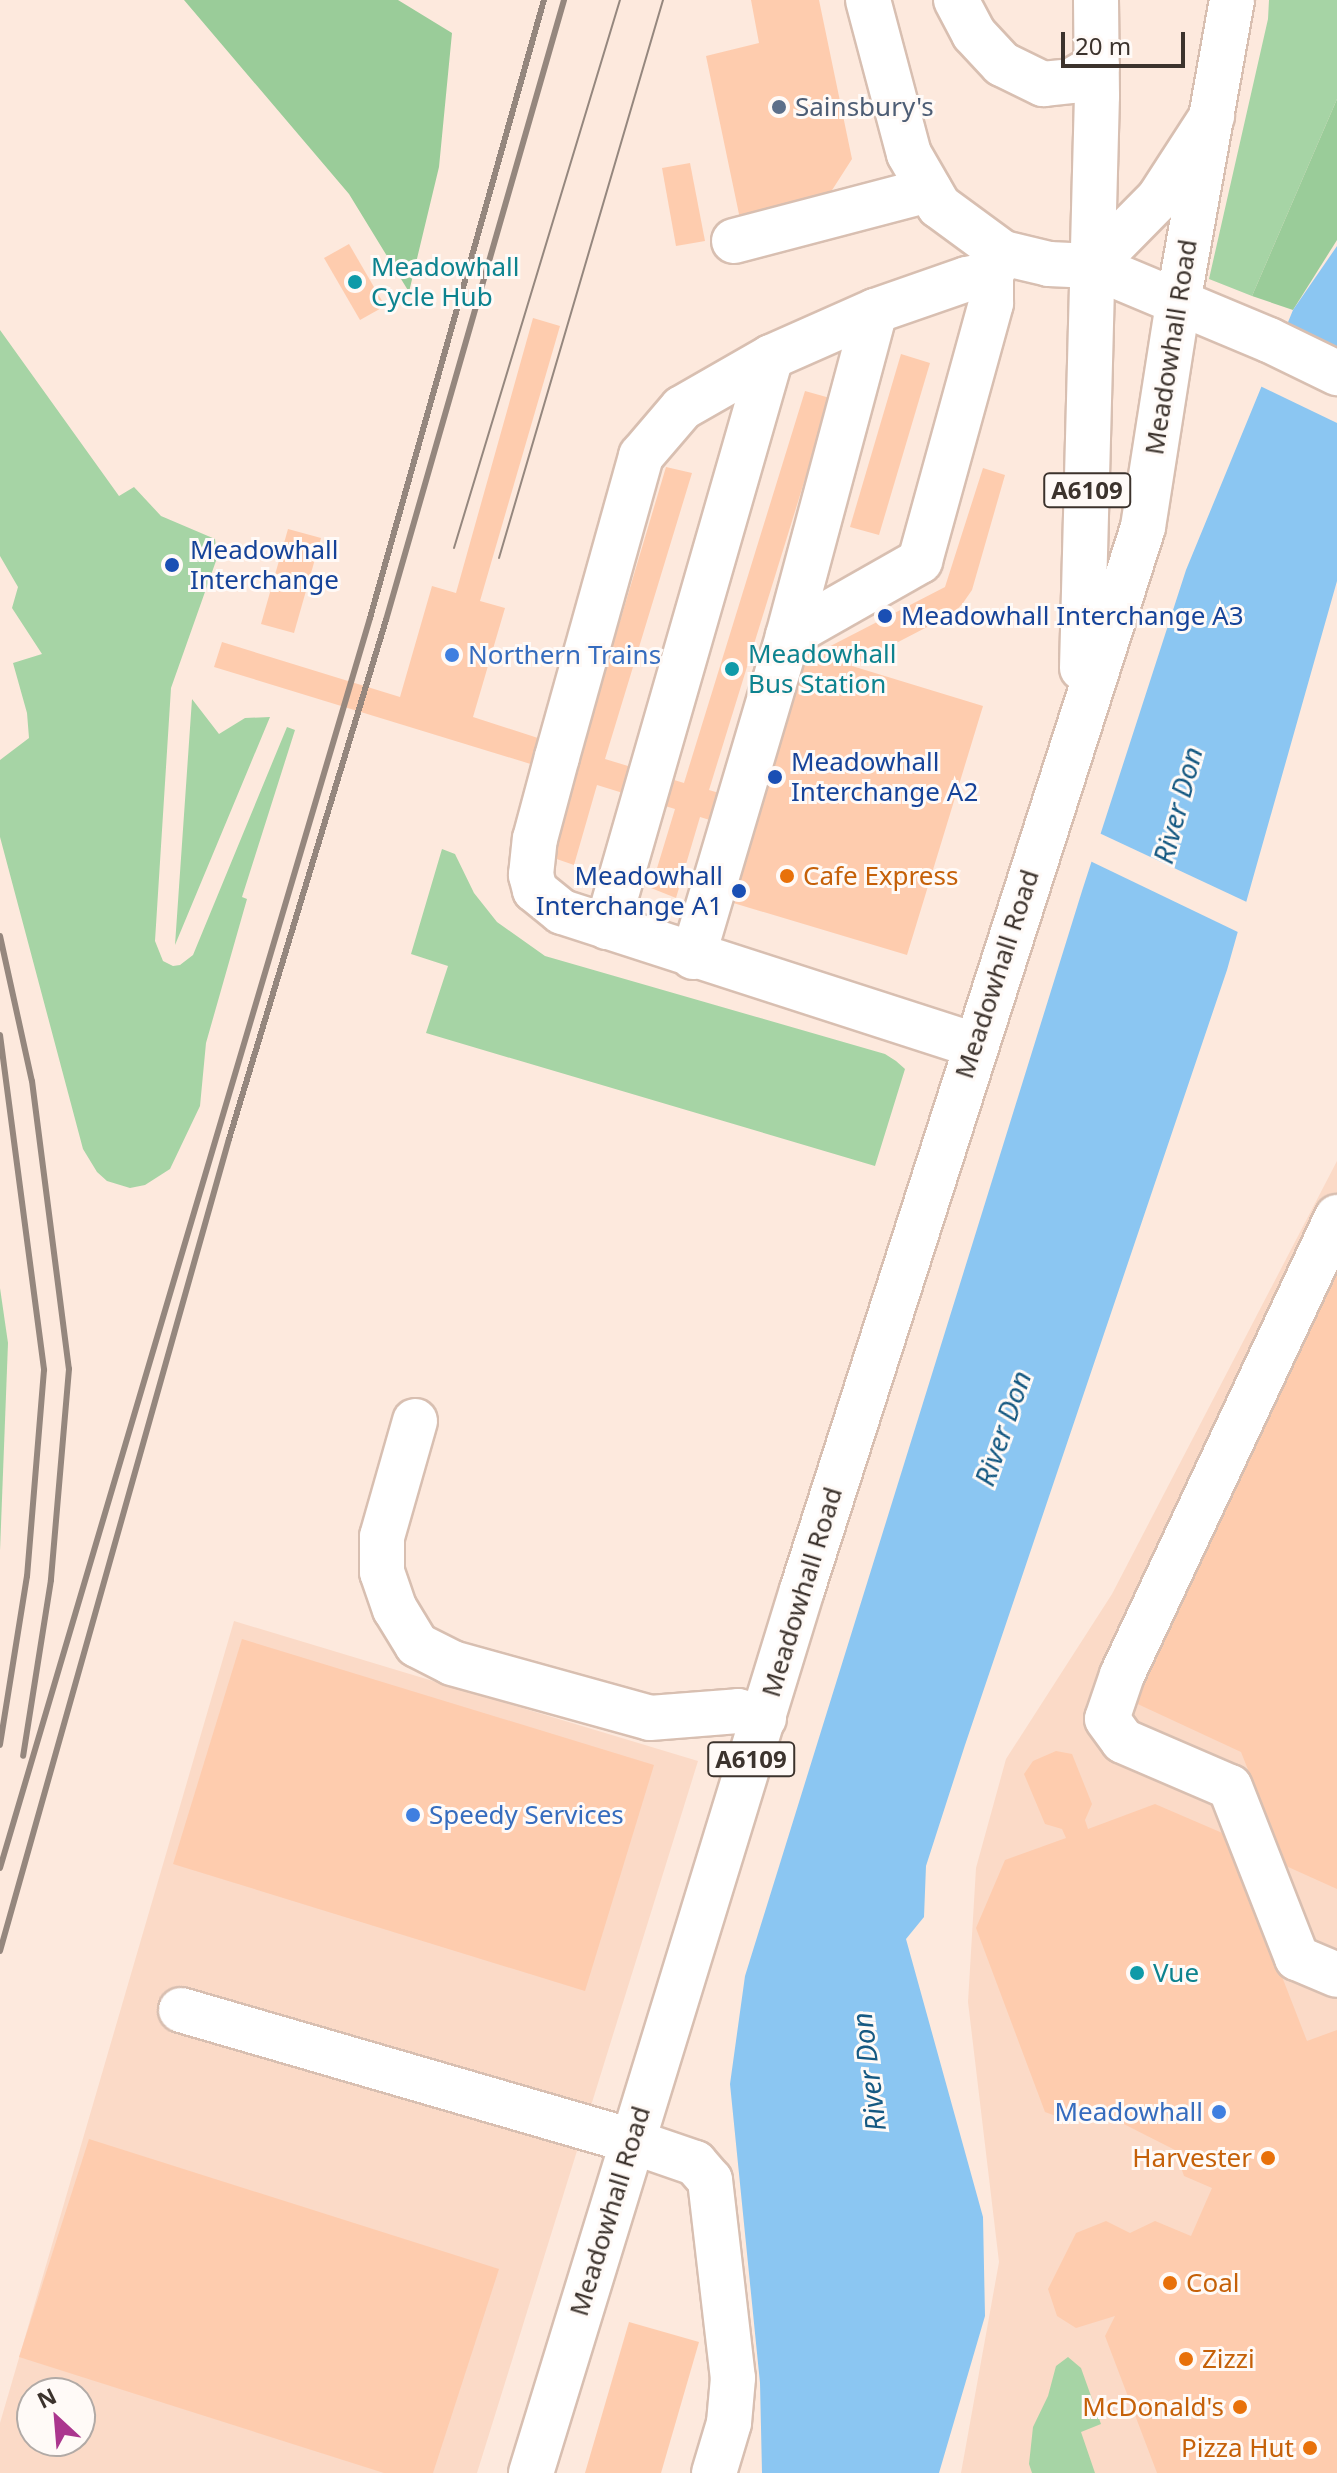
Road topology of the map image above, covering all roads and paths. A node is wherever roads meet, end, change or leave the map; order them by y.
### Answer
1 (868, 0) edge
2 (956, 0) edge
3 (1096, 0) edge
4 (1232, 0) edge
5 (1097, 66) junction
6 (1212, 116) junction
7 (929, 190) junction
8 (734, 241) dead end
9 (997, 264) junction
10 (1092, 266) junction
11 (1178, 303) junction
12 (875, 311) junction
13 (771, 357) junction
14 (1337, 373) edge
15 (788, 636) junction
16 (1081, 714) junction
17 (607, 927) junction
18 (693, 957) junction
19 (974, 1045) junction
20 (1337, 1217) edge
21 (415, 1421) dead end
22 (764, 1718) junction
23 (1337, 1975) edge
24 (181, 2010) dead end
25 (631, 2141) junction
26 (531, 2473) edge
27 (714, 2473) edge

1 - 7 main road
2 - 5 main road
3 - 5 main road, Meadowhall Road / A6109
4 - 6 main road, Meadowhall Road / A6109
5 - 10 main road, Meadowhall Road / A6109
6 - 10 main road, Meadowhall Road / A6109
6 - 11 main road, Meadowhall Road / A6109
7 - 8 main road
7 - 9 main road
9 - 10 main road
9 - 12 main road
9 - 15 main road
10 - 11 main road
10 - 16 main road, Meadowhall Road / A6109
11 - 14 main road
11 - 16 main road, Meadowhall Road / A6109
12 - 13 main road
12 - 15 main road
13 - 17 main road
13 - 17 main road
15 - 18 main road
16 - 19 main road, Meadowhall Road / A6109
17 - 18 main road
18 - 19 main road
19 - 22 main road, Meadowhall Road / A6109
20 - 23 main road
21 - 22 main road
22 - 25 main road, Meadowhall Road / A6109
24 - 25 main road
25 - 26 main road, Meadowhall Road / A6109
25 - 27 main road

